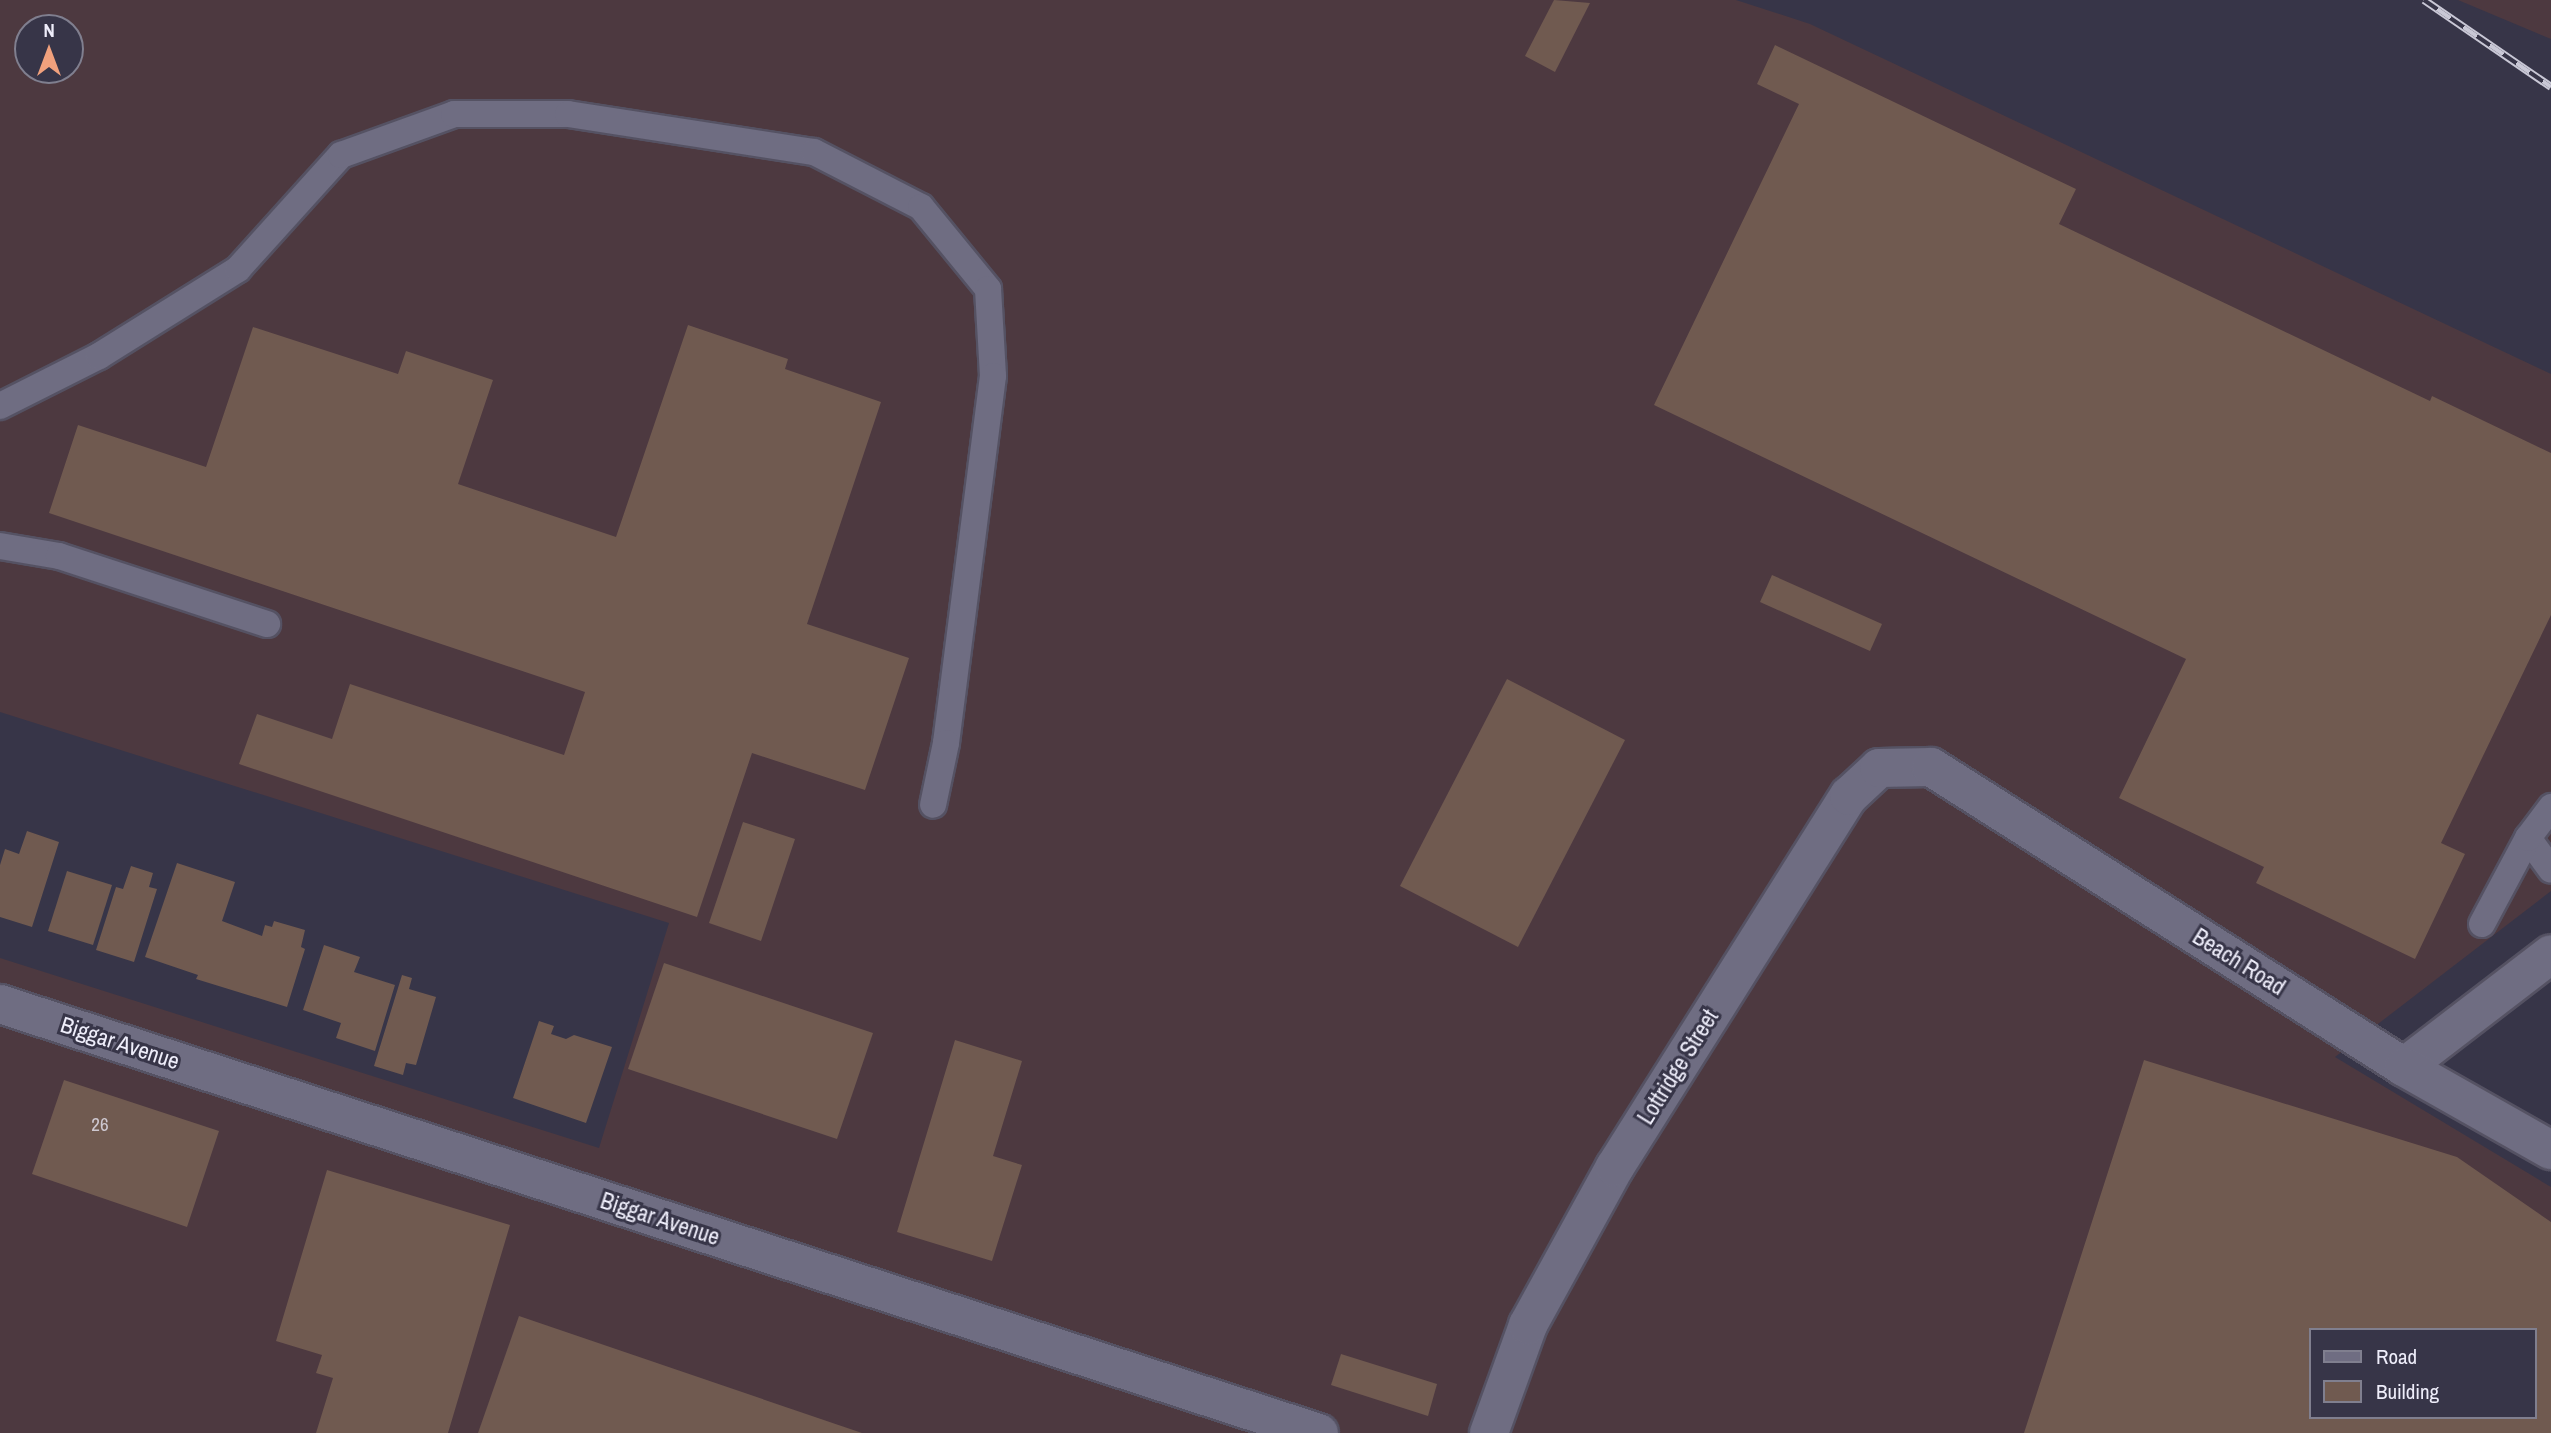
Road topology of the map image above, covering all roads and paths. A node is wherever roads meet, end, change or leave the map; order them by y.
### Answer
1 (0, 406) edge
2 (0, 546) edge
3 (267, 624) dead end
4 (1931, 766) joint
5 (933, 804) dead end
6 (2551, 807) edge
7 (2528, 838) junction
8 (2551, 870) edge
9 (2482, 924) dead end
10 (2551, 954) edge
11 (0, 1004) edge
12 (2404, 1067) junction
13 (2551, 1150) edge
14 (1320, 1433) edge
15 (1489, 1433) edge

1 - 5 lane
2 - 3 lane
4 - 12 street, Beach Road
4 - 15 street, Lottridge Street
6 - 7 lane
7 - 8 lane
7 - 9 lane
10 - 12 street
11 - 14 street, Biggar Avenue
12 - 13 street, Beach Road

